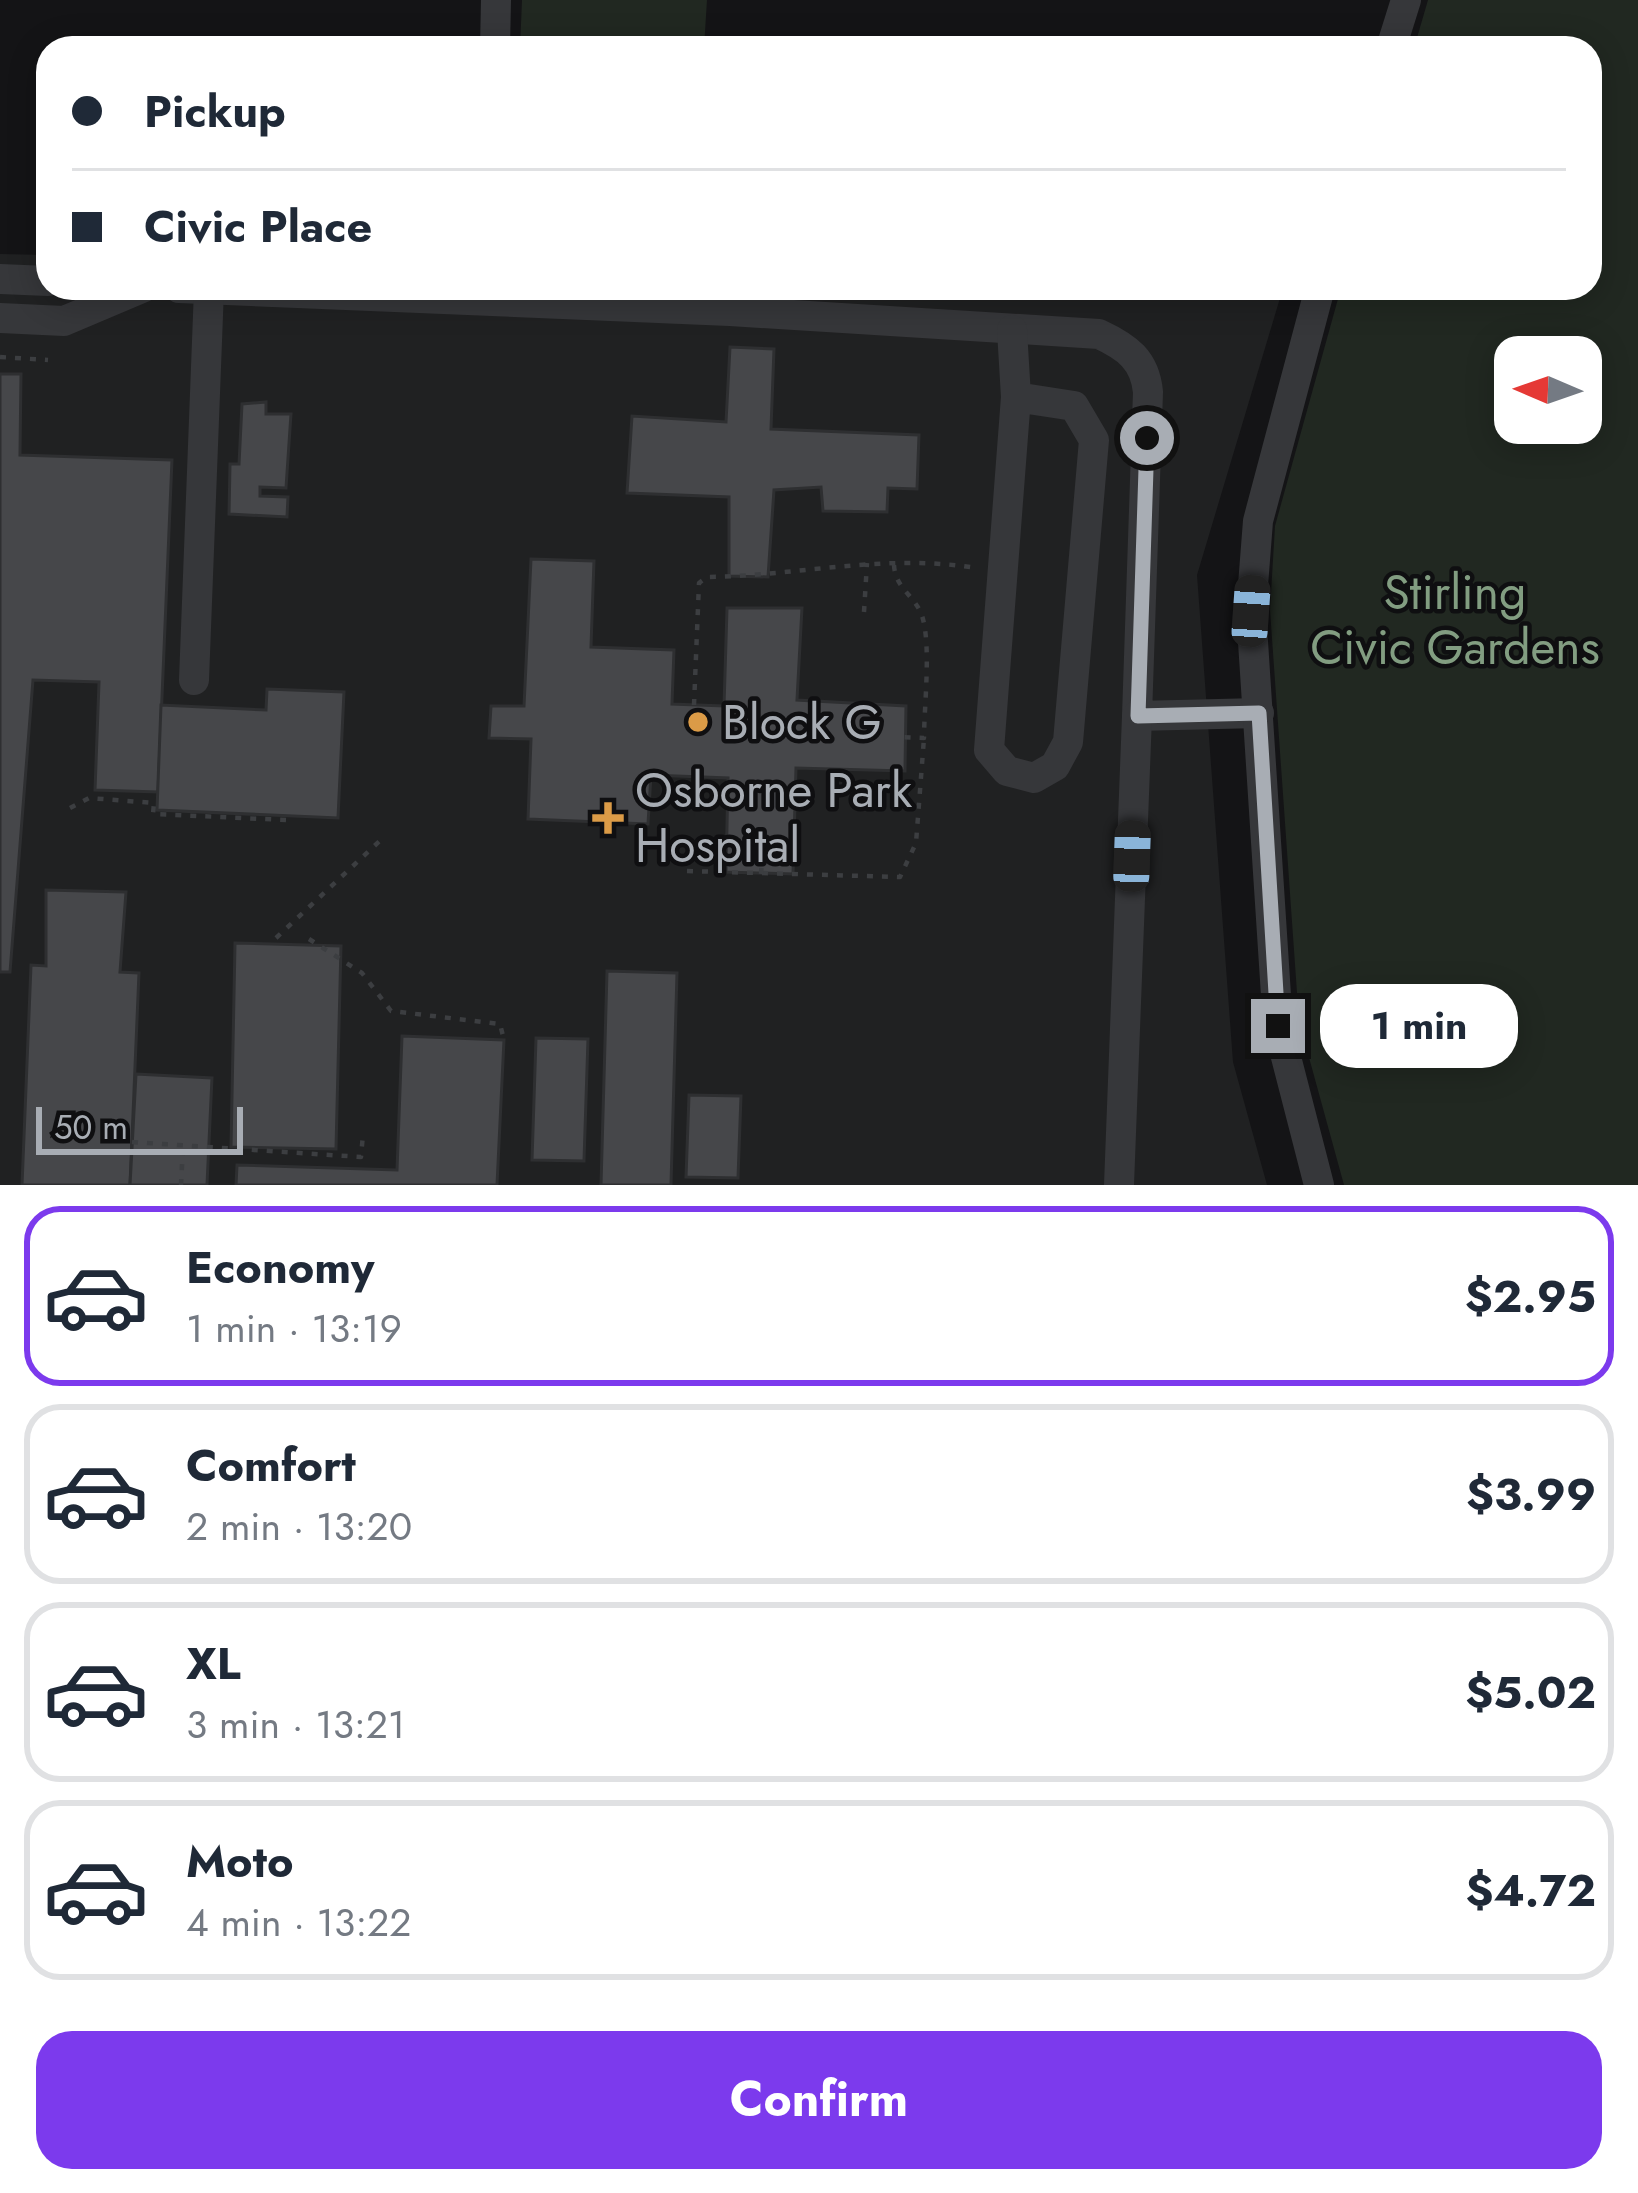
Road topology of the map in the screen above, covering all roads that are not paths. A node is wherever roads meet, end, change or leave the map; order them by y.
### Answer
1 (496, 0) edge
2 (1406, 0) edge
3 (495, 36) edge
4 (1395, 36) edge
5 (0, 279) edge
6 (36, 280) edge
7 (114, 300) edge
8 (209, 300) edge
9 (470, 300) edge
10 (1317, 300) edge
11 (0, 318) edge
12 (1012, 330) junction
13 (1016, 397) junction
14 (194, 680) dead end
15 (1259, 713) junction
16 (1138, 716) junction
17 (1119, 1185) edge
18 (1319, 1185) edge

1 - 3 street
2 - 4 street
5 - 6 street
7 - 11 street
8 - 14 street
9 - 12 street
10 - 15 street
12 - 13 street
12 - 16 street
13 - 13 street
15 - 16 street
15 - 18 street
16 - 17 street

